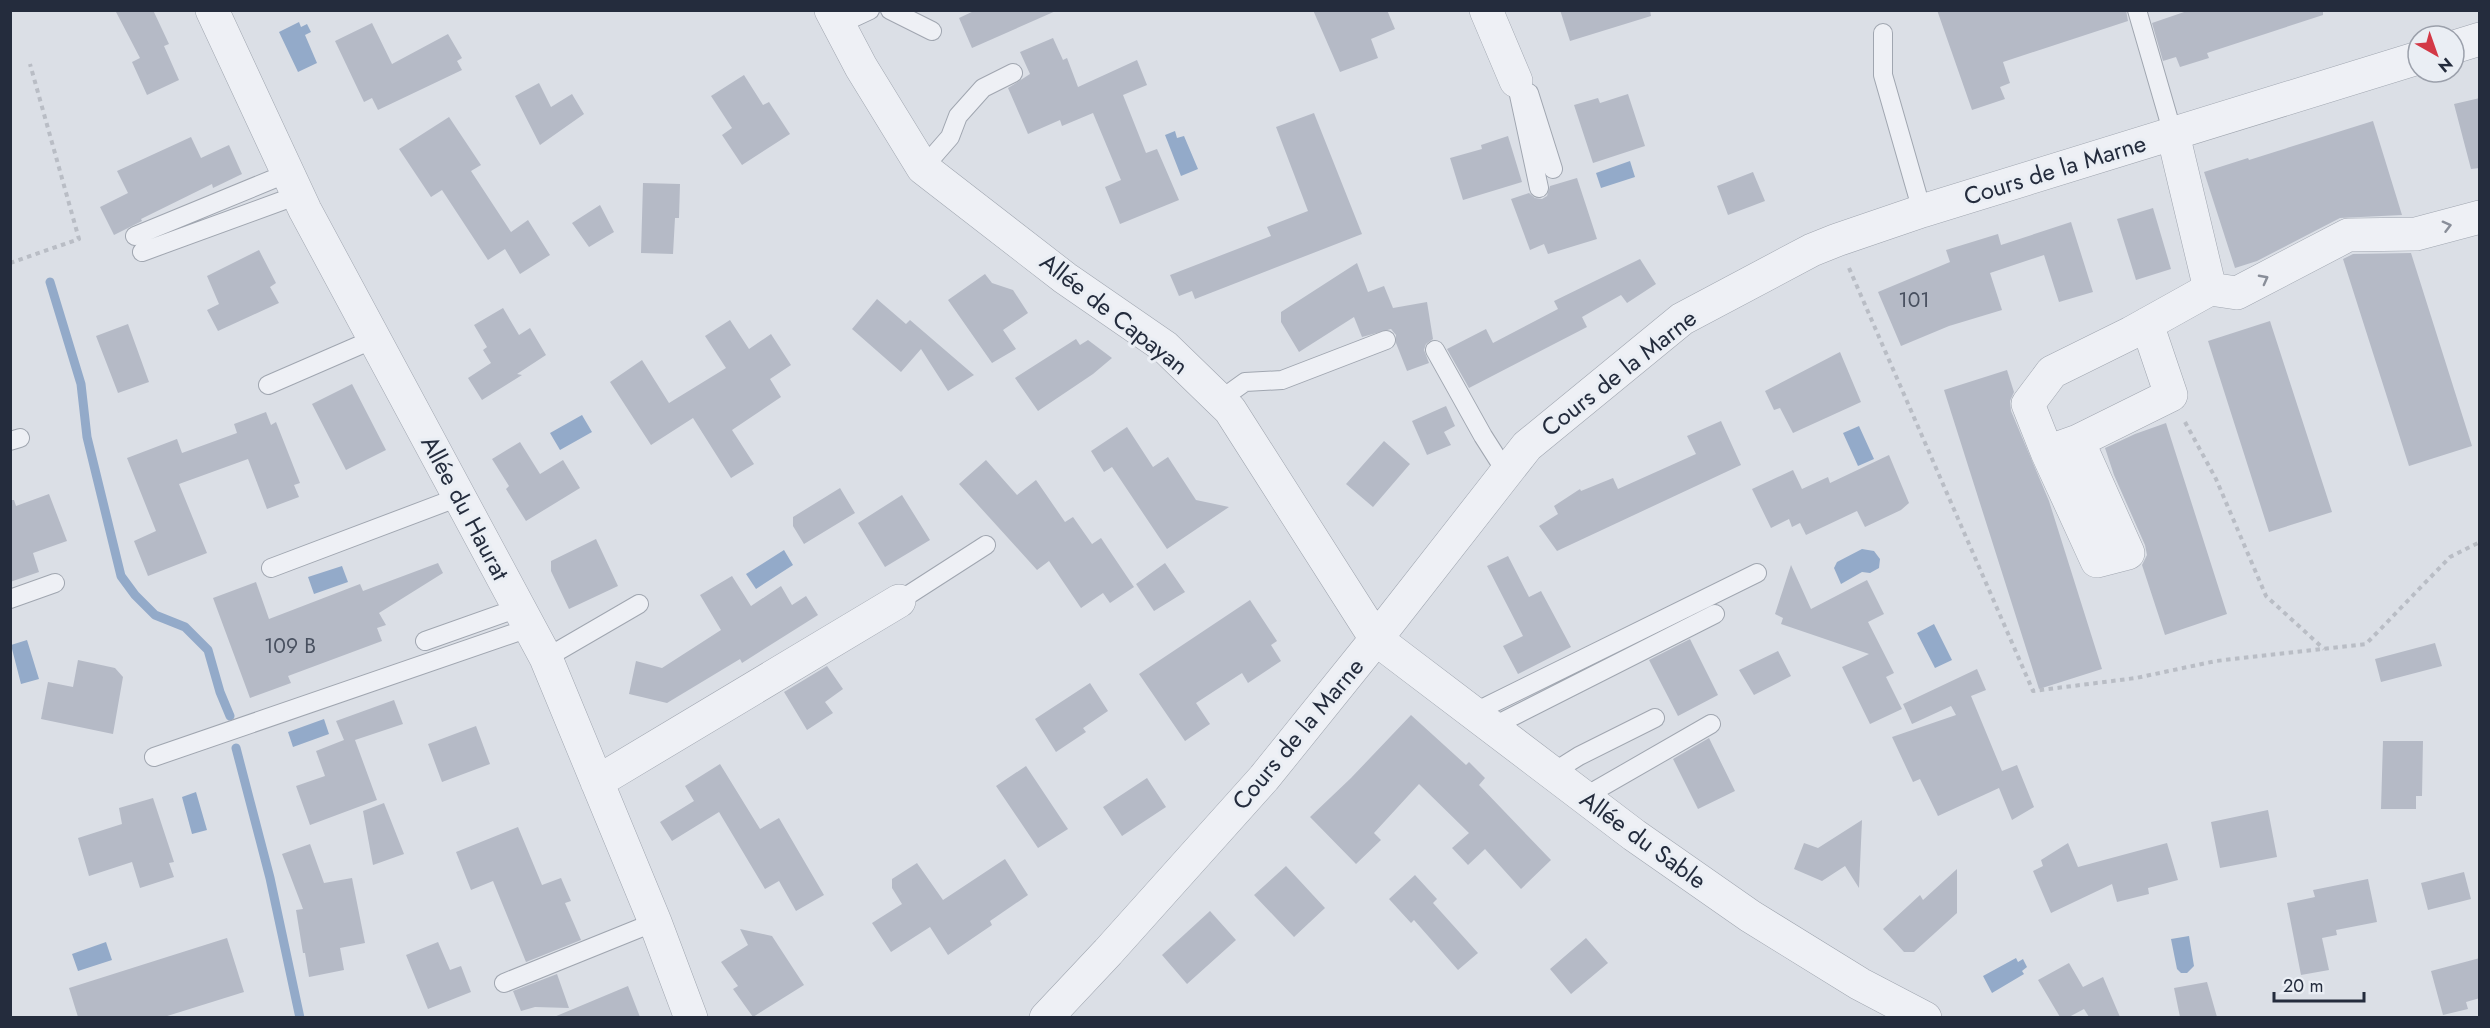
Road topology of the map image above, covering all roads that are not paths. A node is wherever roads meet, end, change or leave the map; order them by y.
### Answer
1 (212, 10) edge
2 (870, 10) edge
3 (890, 10) edge
4 (1486, 10) edge
5 (2137, 10) edge
6 (835, 18) edge
7 (932, 31) dead end
8 (1883, 33) dead end
9 (2406, 62) edge
10 (1013, 73) dead end
11 (1516, 81) junction
12 (2173, 134) junction
13 (923, 168) junction
14 (1553, 169) dead end
15 (293, 184) junction
16 (1539, 188) dead end
17 (1923, 211) junction
18 (2480, 217) edge
19 (139, 244) dead end
20 (2210, 289) junction
21 (2147, 324) junction
22 (374, 339) junction
23 (1386, 340) dead end
24 (1435, 350) dead end
25 (268, 385) dead end
26 (1220, 400) junction
27 (2078, 441) junction
28 (2047, 452) junction
29 (1506, 472) junction
30 (459, 497) junction
31 (986, 545) dead end
32 (271, 568) dead end
33 (1757, 573) dead end
34 (55, 583) dead end
35 (10, 599) edge
36 (899, 601) joint
37 (639, 604) dead end
38 (1715, 614) dead end
39 (524, 618) junction
40 (1376, 639) junction
41 (425, 642) dead end
42 (546, 658) junction
43 (1655, 718) dead end
44 (1482, 720) junction
45 (1712, 724) dead end
46 (154, 757) dead end
47 (1552, 773) junction
48 (597, 782) junction
49 (1584, 797) junction
50 (655, 922) junction
51 (504, 983) dead end
52 (691, 1017) edge
53 (1046, 1017) edge
54 (1925, 1017) edge

1 - 15 street, Allée du Haurat
2 - 6 lane
3 - 7 lane
4 - 11 street
5 - 12 lane
6 - 13 street, Allée de Capayan
8 - 17 lane
9 - 12 street, Cours de la Marne
10 - 13 lane
11 - 14 lane
11 - 16 lane
12 - 17 street, Cours de la Marne
12 - 20 street
13 - 26 street, Allée de Capayan
15 - 19 lane
15 - 22 street, Allée du Haurat
17 - 29 street, Cours de la Marne
20 -> 18 street
20 - 21 street
21 - 27 street
21 - 28 street
22 - 25 lane
22 - 30 street, Allée du Haurat
23 - 26 lane
24 - 29 lane
26 - 40 street, Allée de Capayan
27 - 28 street
27 - 28 street
29 - 40 street, Cours de la Marne
30 - 32 lane
30 - 39 street, Allée du Haurat
31 - 36 lane
33 - 44 lane
34 - 35 lane
36 - 48 street
37 - 42 lane
38 - 44 lane
39 - 41 lane
39 - 42 street, Allée du Haurat
39 - 46 lane
40 - 44 street, Allée du Sable
40 - 53 street, Cours de la Marne
42 - 48 street, Allée du Haurat
43 - 47 lane
44 - 47 street, Allée du Sable
45 - 49 lane
47 - 49 street, Allée du Sable
48 - 50 street, Allée du Haurat
49 - 54 street, Allée du Sable
50 - 51 lane
50 - 52 street, Allée du Haurat

